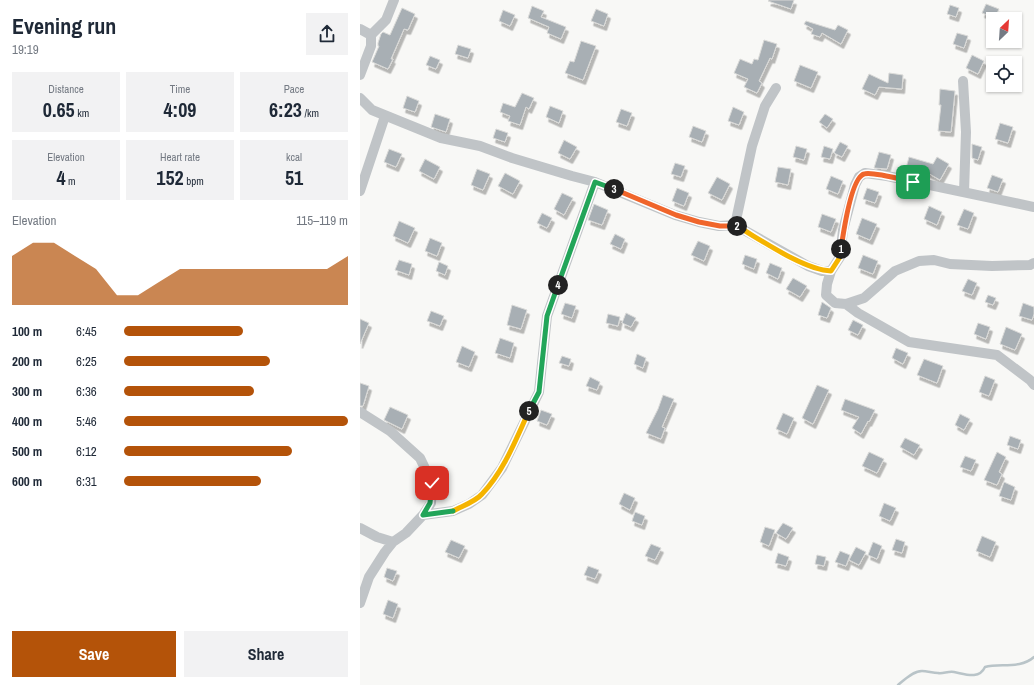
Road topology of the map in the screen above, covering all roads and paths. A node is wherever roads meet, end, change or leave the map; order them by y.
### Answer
1 (394, 0) edge
2 (360, 29) edge
3 (371, 35) junction
4 (360, 75) edge
5 (963, 81) dead end
6 (776, 88) dead end
7 (360, 98) edge
8 (385, 116) junction
9 (595, 182) junction
10 (360, 191) edge
11 (964, 192) junction
12 (1034, 207) edge
13 (735, 225) junction
14 (1034, 263) edge
15 (831, 271) junction
16 (846, 304) junction
17 (1034, 385) edge
18 (360, 412) edge
19 (423, 515) junction
20 (360, 528) edge
21 (393, 542) junction
22 (360, 603) edge

1 - 3 street
2 - 3 street
3 - 4 street
5 - 11 street
6 - 13 street
7 - 8 street
8 - 9 street
8 - 10 street
9 - 13 street
9 - 19 street
11 - 12 street
11 - 15 street
13 - 15 street
14 - 16 street
15 - 16 street
16 - 17 street
18 - 19 street
19 - 21 street
20 - 21 street
21 - 22 street

